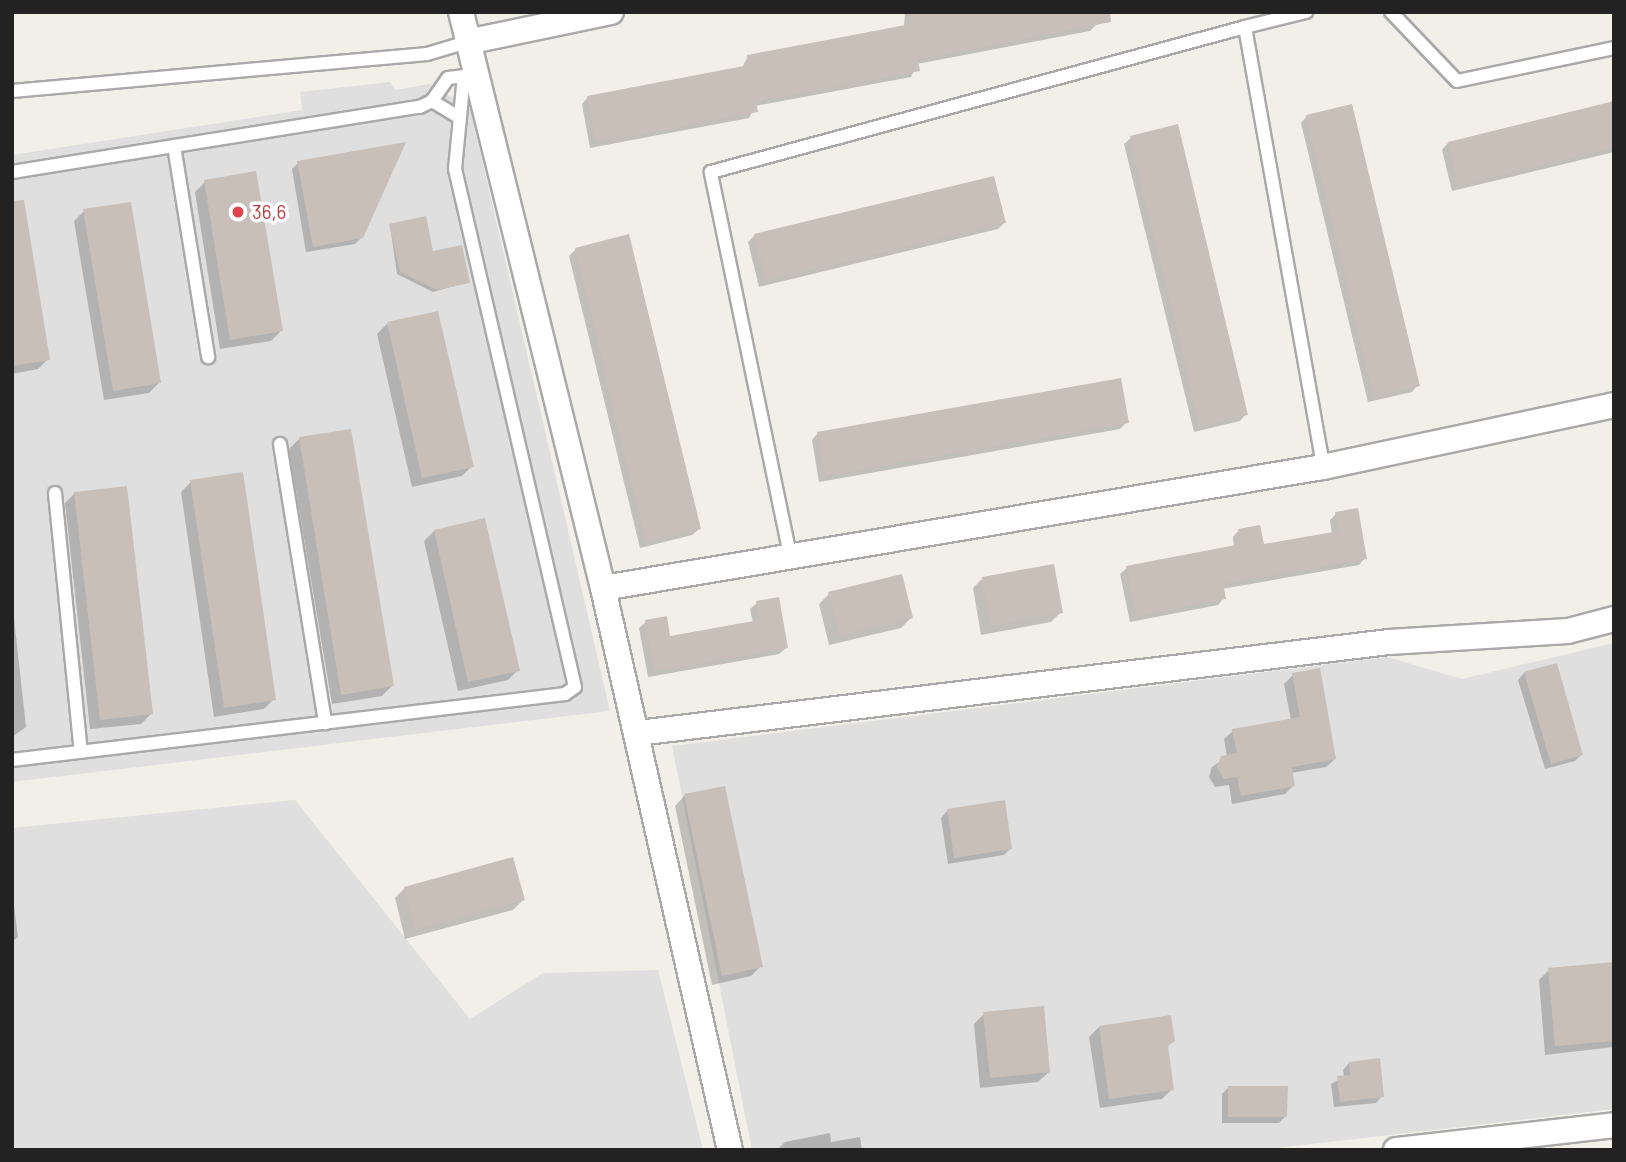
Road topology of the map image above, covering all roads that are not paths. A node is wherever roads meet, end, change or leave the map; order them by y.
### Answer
1 (461, 12) edge
2 (611, 12) edge
3 (1306, 12) edge
4 (1391, 12) edge
5 (1245, 27) junction
6 (467, 42) junction
7 (1614, 48) edge
8 (469, 75) junction
9 (12, 91) edge
10 (432, 101) junction
11 (459, 117) junction
12 (174, 146) junction
13 (12, 172) edge
14 (208, 358) dead end
15 (1614, 405) edge
16 (280, 444) dead end
17 (1323, 467) junction
18 (55, 494) dead end
19 (790, 555) junction
20 (603, 587) junction
21 (1614, 619) edge
22 (325, 723) junction
23 (638, 733) junction
24 (81, 752) junction
25 (12, 760) edge
26 (1614, 1125) edge
27 (730, 1150) edge
28 (1396, 1150) edge

1 - 6 street
2 - 6 street
3 - 5 lane
4 - 7 lane
5 - 17 lane
5 - 19 lane
6 - 8 street
6 - 9 lane
8 - 10 lane
8 - 11 lane
8 - 20 street
10 - 11 lane
10 - 12 lane
11 - 22 lane
12 - 13 lane
12 - 14 lane
15 - 17 street
16 - 22 lane
17 - 19 street
18 - 24 lane
19 - 20 street
20 - 23 street
21 - 23 street
22 - 24 lane
23 - 27 street
24 - 25 lane
26 - 28 street

